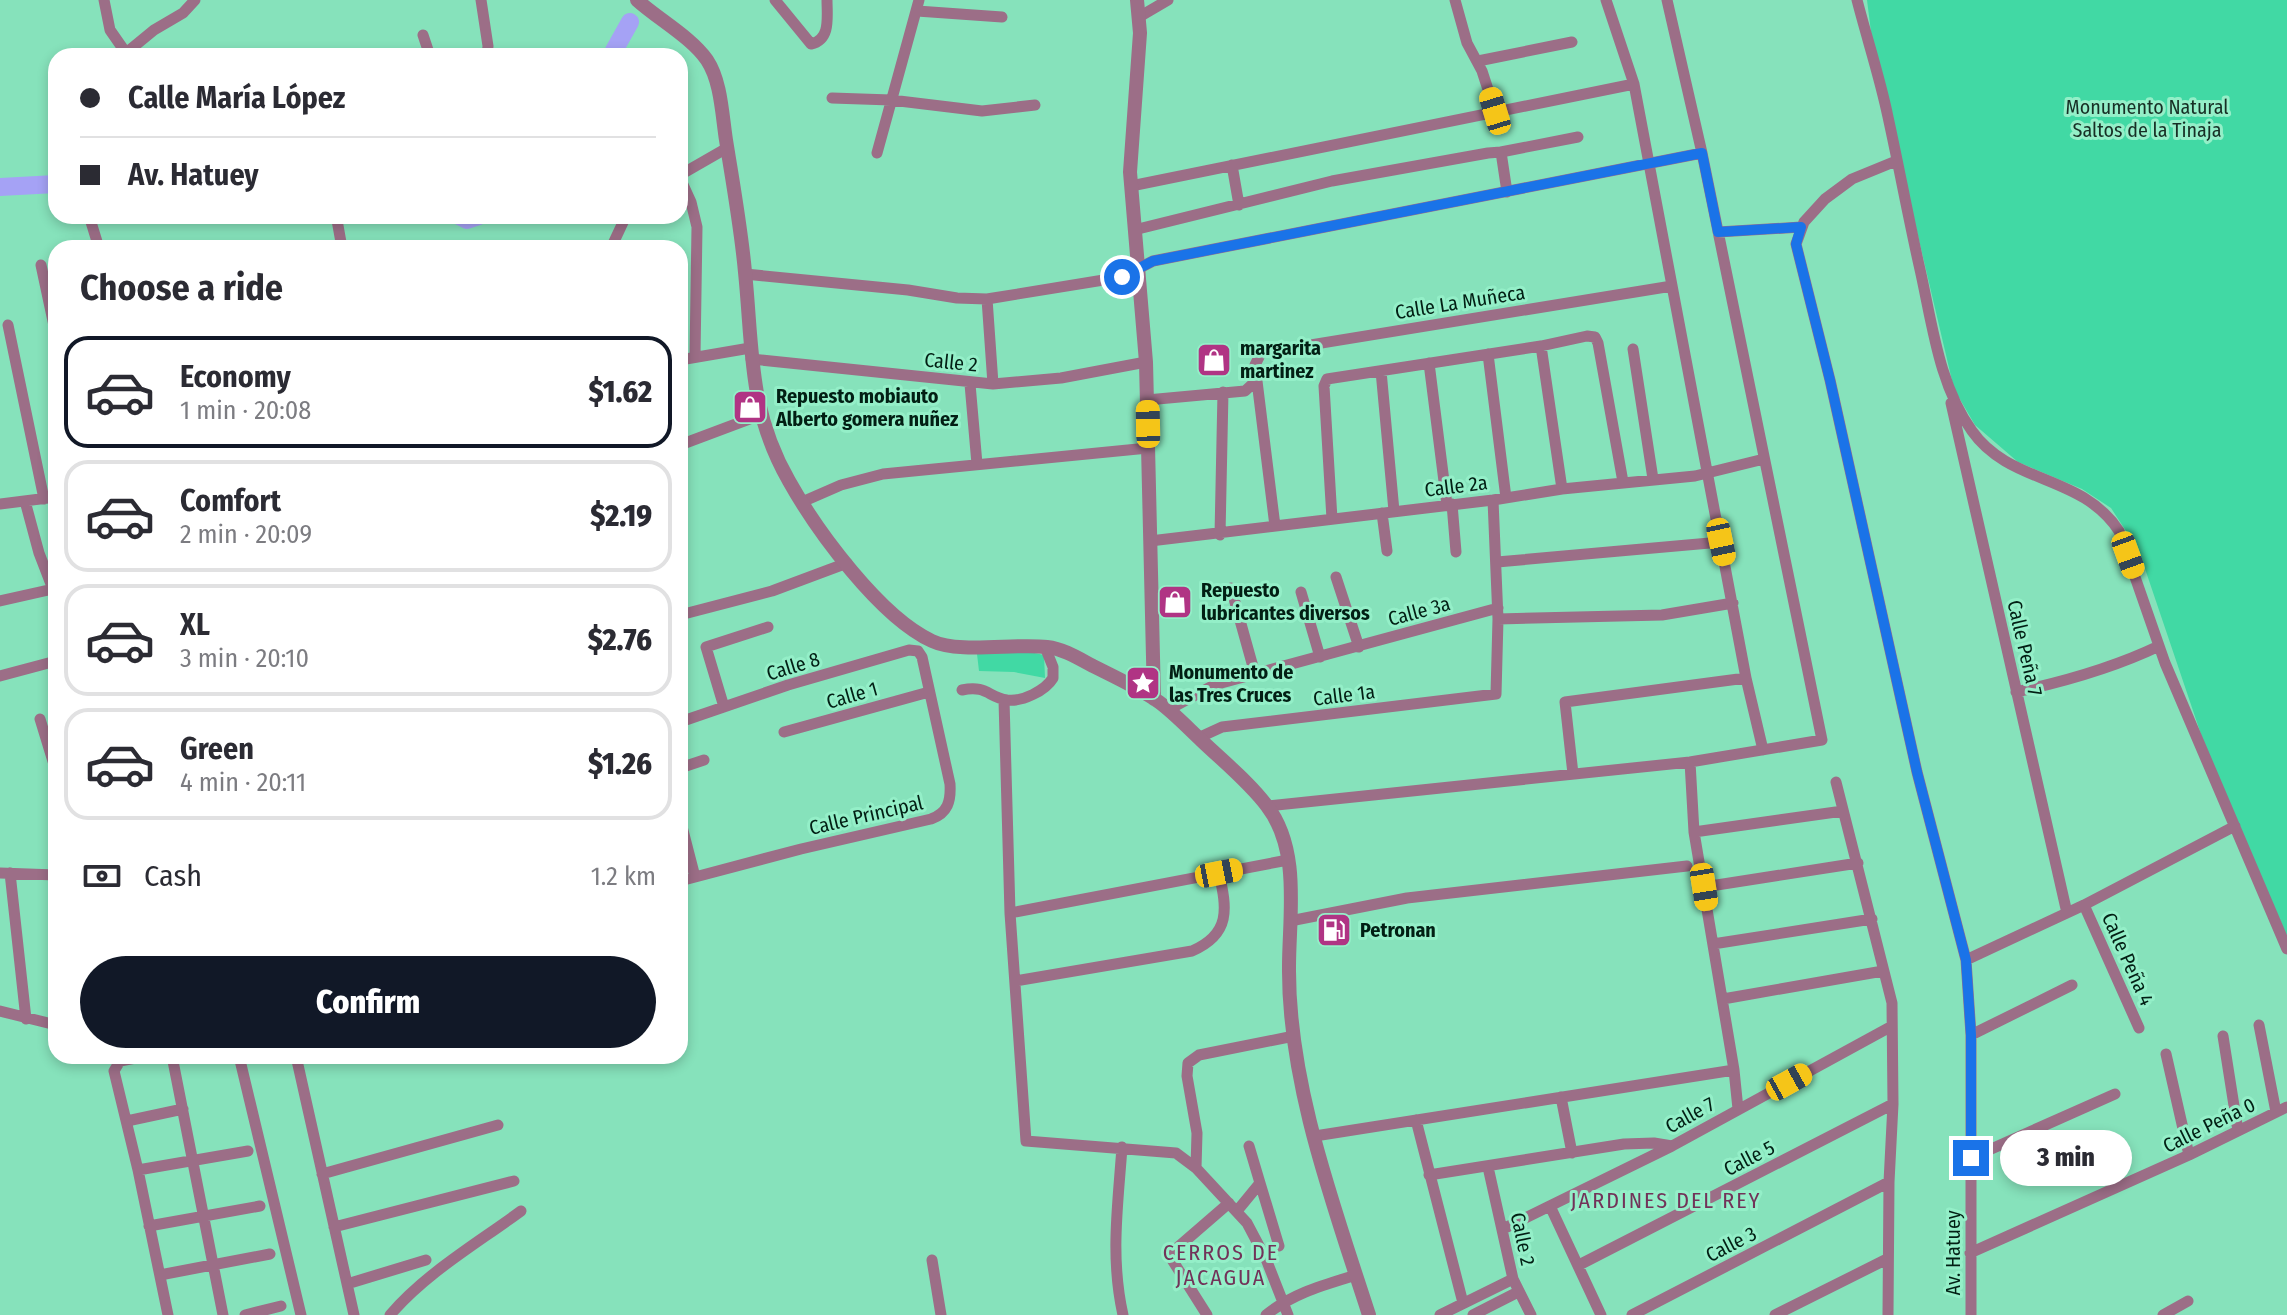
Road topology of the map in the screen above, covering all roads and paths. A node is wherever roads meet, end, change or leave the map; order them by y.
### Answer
1 (104, 0) edge
2 (195, 0) edge
3 (481, 0) edge
4 (637, 0) edge
5 (775, 0) edge
6 (827, 0) edge
7 (1137, 0) edge
8 (1168, 0) edge
9 (1455, 0) edge
10 (1606, 0) edge
11 (1667, 0) edge
12 (1857, 0) edge
13 (918, 6) edge
14 (1002, 17) dead end
15 (1139, 17) junction
16 (423, 35) dead end
17 (1572, 42) dead end
18 (123, 48) edge
19 (132, 48) edge
20 (427, 48) edge
21 (488, 48) edge
22 (1478, 61) junction
23 (1634, 84) junction
24 (832, 98) dead end
25 (891, 100) junction
26 (1035, 105) dead end
27 (1495, 111) junction
28 (1578, 137) dead end
29 (727, 148) junction
30 (1501, 152) junction
31 (877, 153) dead end
32 (1702, 153) junction
33 (1896, 161) junction
34 (1649, 163) junction
35 (1232, 165) junction
36 (688, 172) edge
37 (1131, 186) junction
38 (1507, 192) junction
39 (688, 195) edge
40 (1239, 205) junction
41 (1801, 227) junction
42 (1134, 230) junction
43 (1718, 232) junction
44 (41, 265) dead end
45 (1140, 269) junction
46 (745, 274) junction
47 (1672, 286) junction
48 (48, 298) edge
49 (987, 299) junction
50 (8, 325) dead end
51 (1541, 346) junction
52 (1633, 349) dead end
53 (750, 354) junction
54 (1488, 354) junction
55 (695, 356) junction
56 (688, 358) edge
57 (1146, 362) junction
58 (1429, 363) junction
59 (1381, 371) junction
60 (1257, 380) junction
61 (970, 384) junction
62 (993, 384) junction
63 (1948, 391) junction
64 (1223, 392) junction
65 (1147, 400) junction
66 (760, 415) junction
67 (688, 442) edge
68 (1148, 448) junction
69 (1764, 459) junction
70 (977, 464) junction
71 (1707, 475) junction
72 (1653, 479) junction
73 (1623, 482) junction
74 (1562, 489) junction
75 (48, 490) edge
76 (48, 498) edge
77 (1506, 498) junction
78 (1493, 500) junction
79 (25, 501) junction
80 (802, 502) junction
81 (0, 504) edge
82 (1449, 504) junction
83 (1388, 512) junction
84 (1332, 519) junction
85 (1275, 526) junction
86 (1220, 535) junction
87 (1150, 541) junction
88 (1721, 542) junction
89 (1387, 551) dead end
90 (1456, 552) dead end
91 (1497, 562) junction
92 (847, 563) junction
93 (48, 577) edge
94 (1336, 577) dead end
95 (1231, 588) dead end
96 (1301, 592) dead end
97 (48, 594) edge
98 (0, 601) edge
99 (1733, 603) junction
100 (688, 613) edge
101 (1498, 613) junction
102 (768, 627) dead end
103 (922, 644) junction
104 (2159, 646) junction
105 (1045, 647) junction
106 (1359, 647) junction
107 (1320, 657) junction
108 (48, 663) edge
109 (1255, 674) junction
110 (0, 676) edge
111 (1746, 678) junction
112 (962, 690) dead end
113 (929, 692) junction
114 (2016, 692) junction
115 (1154, 699) junction
116 (1004, 700) junction
117 (724, 707) junction
118 (1168, 710) junction
119 (40, 719) dead end
120 (688, 719) edge
121 (784, 732) dead end
122 (1198, 738) junction
123 (48, 749) edge
124 (1763, 750) junction
125 (704, 760) dead end
126 (1690, 762) junction
127 (688, 765) edge
128 (1573, 774) junction
129 (1836, 782) dead end
130 (1268, 806) junction
131 (1843, 811) junction
132 (2235, 826) junction
133 (1694, 832) junction
134 (688, 855) edge
135 (1288, 860) junction
136 (1858, 863) junction
137 (1687, 866) dead end
138 (5, 873) edge
139 (1219, 873) junction
140 (48, 875) edge
141 (695, 877) junction
142 (688, 879) edge
143 (1704, 887) junction
144 (2084, 905) junction
145 (1010, 913) junction
146 (2067, 913) junction
147 (1872, 919) junction
148 (1290, 921) junction
149 (1713, 944) junction
150 (2287, 949) edge
151 (1966, 960) junction
152 (1883, 971) junction
153 (1015, 981) junction
154 (2072, 985) dead end
155 (1723, 999) junction
156 (0, 1011) edge
157 (26, 1019) junction
158 (48, 1023) edge
159 (2259, 1025) dead end
160 (1892, 1026) junction
161 (2139, 1028) dead end
162 (1971, 1035) junction
163 (1294, 1036) junction
164 (2223, 1036) dead end
165 (2166, 1054) dead end
166 (117, 1064) edge
167 (174, 1064) edge
168 (241, 1064) edge
169 (298, 1064) edge
170 (1734, 1070) junction
171 (2115, 1094) dead end
172 (1561, 1097) junction
173 (1893, 1104) junction
174 (183, 1109) junction
175 (1738, 1109) junction
176 (2281, 1110) edge
177 (1416, 1120) junction
178 (127, 1121) junction
179 (498, 1125) dead end
180 (2238, 1131) junction
181 (1315, 1136) junction
182 (1249, 1146) dead end
183 (1672, 1146) junction
184 (1122, 1147) junction
185 (248, 1151) dead end
186 (1572, 1153) junction
187 (2189, 1155) junction
188 (1971, 1158) junction
189 (192, 1163) junction
190 (1488, 1167) junction
191 (1196, 1168) junction
192 (138, 1170) junction
193 (322, 1174) junction
194 (1429, 1175) junction
195 (514, 1181) dead end
196 (1889, 1182) junction
197 (1260, 1183) junction
198 (260, 1206) dead end
199 (1550, 1206) junction
200 (1233, 1207) junction
201 (521, 1211) dead end
202 (204, 1216) junction
203 (149, 1226) junction
204 (334, 1227) junction
205 (1503, 1229) junction
206 (1279, 1246) dead end
207 (1970, 1253) junction
208 (270, 1254) dead end
209 (1887, 1259) junction
210 (426, 1260) dead end
211 (932, 1260) dead end
212 (1579, 1265) junction
213 (214, 1266) junction
214 (160, 1275) junction
215 (1356, 1275) junction
216 (1513, 1279) junction
217 (347, 1284) junction
218 (1518, 1292) junction
219 (1283, 1301) junction
220 (2188, 1301) dead end
221 (281, 1306) dead end
222 (1457, 1309) edge
223 (168, 1315) edge
224 (223, 1315) edge
225 (245, 1315) edge
226 (301, 1315) edge
227 (354, 1315) edge
228 (390, 1315) edge
229 (941, 1315) edge
230 (1123, 1315) edge
231 (1207, 1315) edge
232 (1266, 1315) edge
233 (1288, 1315) edge
234 (1369, 1315) edge
235 (1440, 1315) edge
236 (1473, 1315) edge
237 (1531, 1315) edge
238 (1601, 1315) edge
239 (1632, 1315) edge
240 (1775, 1315) edge
241 (1888, 1315) edge
242 (1971, 1315) edge
243 (2163, 1315) edge

1 - 18 street
2 - 19 street
3 - 21 street
4 - 29 street
5 - 6 street
7 - 15 street
8 - 15 street
9 - 22 street
10 - 23 street
11 - 32 street
12 - 33 street, Calle Peña 7
13 - 14 street
13 - 25 street
15 - 37 street
16 - 20 street
17 - 22 street
22 - 27 street
23 - 27 street
23 - 34 street
24 - 25 street
25 - 26 street
25 - 31 street
27 - 35 street
28 - 30 street
29 - 36 street
29 - 46 street
30 - 38 street
30 - 40 street
32 - 34 street
32 - 43 street
33 - 41 street
33 - 63 street, Calle Peña 7
34 - 38 street
34 - 47 street
35 - 37 street
35 - 40 street
37 - 42 street
38 - 45 street
39 - 55 street
40 - 42 street
41 - 43 street
41 - 151 street, Av. Hatuey
42 - 45 street
43 - 69 street
44 - 48 street
45 - 49 street
45 - 57 street
46 - 49 street
46 - 53 street
47 - 60 street, Calle La Muñeca
47 - 71 street
49 - 62 street
50 - 75 street
51 - 54 street
51 - 73 street
51 - 74 street
52 - 72 street
53 - 55 street, Calle 2
53 - 61 street, Calle 2
53 - 66 street
54 - 58 street
54 - 77 street
55 - 56 street, Calle 2
57 - 62 street, Calle 2
57 - 65 street
58 - 59 street
58 - 82 street
59 - 83 street
59 - 84 street
60 - 64 street
60 - 85 street
61 - 62 street, Calle 2
61 - 70 street
63 - 104 street
63 - 114 street, Calle Peña 7
64 - 65 street
64 - 86 street
65 - 68 street
66 - 67 street
66 - 80 street
68 - 70 street
68 - 87 street
69 - 71 street, Calle 2a
69 - 124 street
70 - 80 street
71 - 72 street, Calle 2a
71 - 88 street
72 - 73 street, Calle 2a
73 - 74 street, Calle 2a
74 - 77 street, Calle 2a
76 - 79 street
77 - 78 street, Calle 2a
78 - 82 street, Calle 2a
78 - 91 street
79 - 81 street
79 - 93 street
80 - 92 street
82 - 83 street, Calle 2a
82 - 90 street
83 - 84 street, Calle 2a
83 - 89 street
84 - 85 street, Calle 2a
85 - 86 street, Calle 2a
86 - 87 street, Calle 2a
87 - 115 street
88 - 91 street
88 - 99 street
91 - 101 street
92 - 100 street
92 - 103 street
94 - 106 street
95 - 109 street
96 - 107 street
97 - 98 street
99 - 101 street, Calle 3a
99 - 111 street
101 - 106 street, Calle 3a
101 - 122 street, Calle 1a
102 - 117 street
103 - 105 street
103 - 113 street, Calle Principal
103 - 117 street, Calle 8
104 - 114 street
104 - 132 street
105 - 115 street
105 - 116 street
106 - 107 street, Calle 3a
107 - 109 street, Calle 3a
108 - 110 street
109 - 118 street, Calle 3a
111 - 124 street
111 - 128 street
112 - 116 street
113 - 121 street, Calle 1
113 - 141 street, Calle Principal
114 - 146 street, Calle Peña 7
115 - 118 street
116 - 145 street
117 - 120 street, Calle 8
118 - 122 street
119 - 123 street
122 - 130 street
124 - 126 street
125 - 127 street
126 - 128 street
126 - 133 street
128 - 130 street
129 - 131 street
130 - 135 street
131 - 133 street
131 - 136 street
132 - 144 street
132 - 150 street
133 - 143 street
134 - 141 street
135 - 139 street
135 - 148 street
136 - 143 street
136 - 147 street
137 - 148 street
138 - 140 street
138 - 157 street
139 - 145 street
139 - 153 street
141 - 142 street, Calle Principal
143 - 149 street
144 - 146 street
144 - 161 street, Calle Peña 4
145 - 153 street
146 - 151 street
147 - 149 street
147 - 152 street
148 - 163 street
149 - 155 street
151 - 162 street, Av. Hatuey
152 - 155 street
152 - 160 street
153 - 184 street
154 - 162 street
155 - 170 street
156 - 157 street
157 - 158 street
159 - 176 street
160 - 173 street
160 - 175 street, Calle 7
162 - 188 street, Av. Hatuey
163 - 181 street
163 - 191 street
164 - 180 street
165 - 187 street
166 - 178 street
167 - 174 street
168 - 226 street
169 - 193 street
170 - 172 street
170 - 175 street
171 - 188 street
172 - 177 street
172 - 186 street
173 - 196 street
173 - 212 street, Calle 5
174 - 178 street
174 - 189 street
175 - 183 street, Calle 7
176 - 180 street, Calle Peña 0
177 - 181 street
177 - 194 street
178 - 192 street
179 - 193 street
180 - 187 street, Calle Peña 0
181 - 215 street
182 - 197 street
183 - 186 street
183 - 199 street, Calle 7
184 - 191 street
184 - 230 street
185 - 189 street
186 - 190 street
187 - 207 street, Calle Peña 0
188 - 207 street, Av. Hatuey
189 - 192 street
189 - 202 street
190 - 194 street
190 - 205 street, Calle 2
191 - 200 street
192 - 203 street
193 - 204 street
194 - 222 street
195 - 204 street
196 - 209 street
196 - 239 street, Calle 3
197 - 200 street
197 - 206 street
198 - 202 street
199 - 205 street, Calle 7
199 - 212 street
200 - 219 street
200 - 231 street
201 - 228 street
202 - 203 street
202 - 213 street
203 - 214 street
204 - 217 street
205 - 216 street, Calle 2
207 - 242 street, Av. Hatuey
208 - 213 street
209 - 240 street
209 - 241 street
210 - 217 street
211 - 229 street
212 - 238 street
213 - 214 street
213 - 224 street
214 - 223 street
215 - 219 street
215 - 234 street
216 - 218 street, Calle 2
216 - 222 street
217 - 227 street
218 - 236 street
218 - 237 street, Calle 2
219 - 232 street
219 - 233 street
220 - 243 street
221 - 225 street
222 - 235 street

